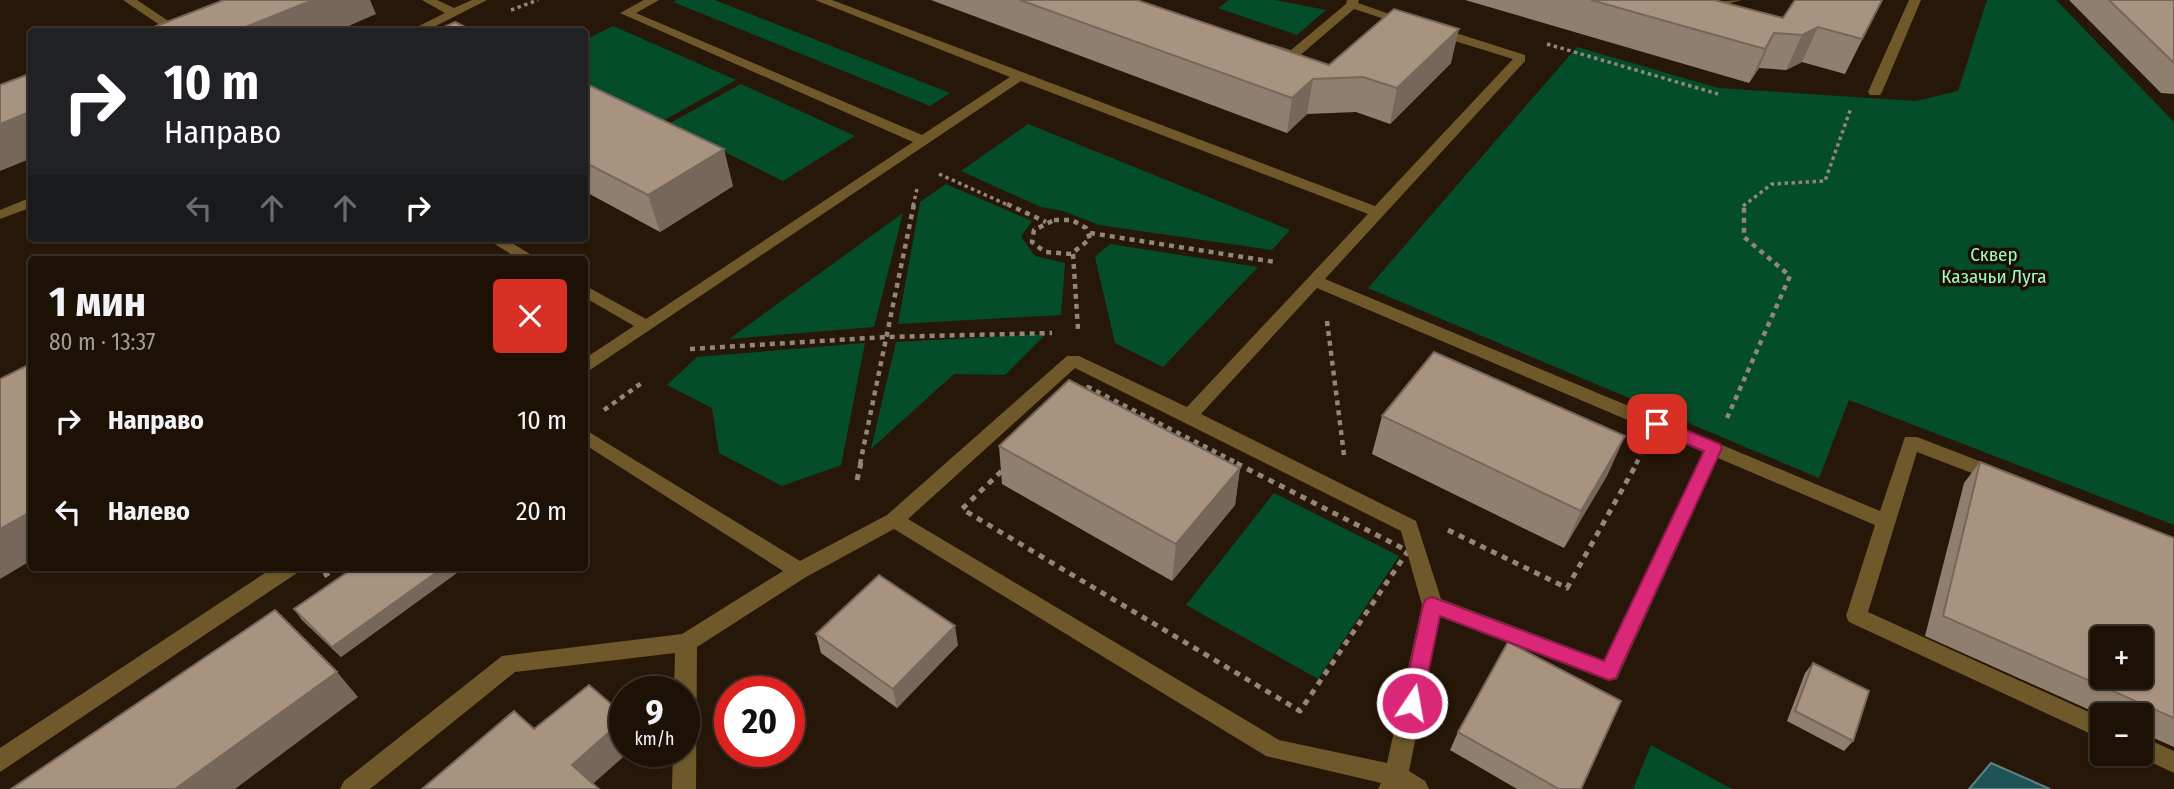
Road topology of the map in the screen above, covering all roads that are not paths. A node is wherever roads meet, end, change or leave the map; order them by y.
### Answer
1 (129, 0) edge
2 (428, 0) edge
3 (481, 0) edge
4 (653, 0) edge
5 (821, 0) edge
6 (1673, 0) edge
7 (1736, 0) edge
8 (1915, 0) edge
9 (1353, 3) edge
10 (454, 13) junction
11 (173, 28) edge
12 (422, 28) edge
13 (1255, 43) edge
14 (1020, 76) junction
15 (1875, 92) dead end
16 (923, 141) junction
17 (28, 203) edge
18 (1377, 212) junction
19 (0, 215) edge
20 (501, 242) edge
21 (525, 256) edge
22 (1313, 280) junction
23 (588, 292) edge
24 (646, 326) junction
25 (588, 366) edge
26 (1189, 416) junction
27 (588, 438) edge
28 (1714, 448) junction
29 (2011, 481) edge
30 (894, 520) junction
31 (1885, 521) junction
32 (284, 571) edge
33 (799, 572) junction
34 (1432, 605) junction
35 (686, 643) junction
36 (2090, 724) edge
37 (2153, 752) edge
38 (0, 761) edge
39 (2174, 762) edge
40 (1393, 783) edge
41 (352, 789) edge
42 (684, 789) edge
43 (1417, 789) edge

1 - 11 lane
2 - 10 lane
3 - 10 lane
4 - 16 lane
5 - 14 lane
6 - 7 lane
8 - 15 lane
9 - 13 lane
9 - 18 lane
10 - 12 lane
14 - 16 lane
14 - 18 lane
16 - 24 lane
17 - 19 lane
18 - 22 lane
20 - 21 lane
22 - 26 lane
22 - 28 lane
23 - 24 lane
24 - 25 lane
26 - 30 lane
26 - 34 lane
27 - 33 lane
28 - 31 lane
28 - 34 lane
29 - 31 lane
30 - 33 lane
30 - 40 lane
31 - 36 lane
32 - 38 lane
33 - 35 lane
34 - 40 lane
35 - 41 lane
35 - 42 lane
37 - 39 lane
40 - 43 lane

